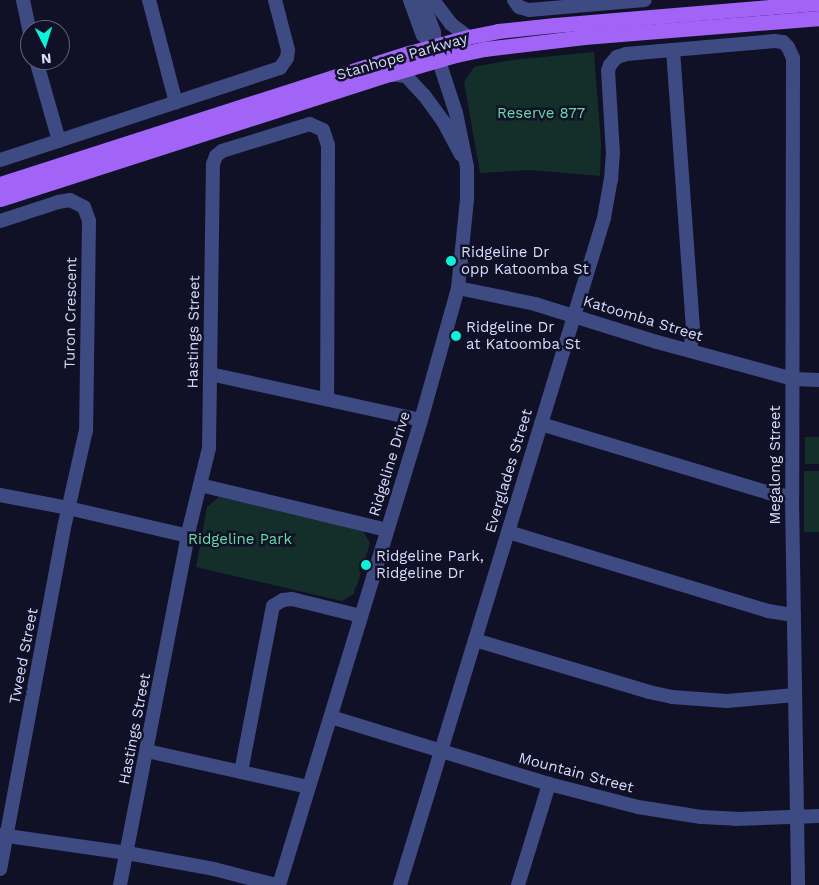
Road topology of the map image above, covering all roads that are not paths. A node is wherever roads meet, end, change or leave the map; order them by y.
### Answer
1 (23, 0) edge
2 (149, 0) edge
3 (275, 0) edge
4 (410, 0) edge
5 (422, 0) edge
6 (433, 0) edge
7 (514, 0) edge
8 (645, 0) edge
9 (625, 1) edge
10 (819, 3) edge
11 (819, 18) edge
12 (27, 20) edge
13 (468, 37) junction
14 (673, 50) junction
15 (436, 53) junction
16 (39, 70) edge
17 (390, 74) junction
18 (176, 103) junction
19 (59, 140) junction
20 (0, 160) edge
21 (467, 167) junction
22 (0, 184) edge
23 (0, 199) edge
24 (0, 221) edge
25 (458, 288) junction
26 (574, 316) junction
27 (690, 351) junction
28 (210, 374) junction
29 (793, 379) junction
30 (819, 380) edge
31 (327, 398) junction
32 (421, 420) junction
33 (541, 424) junction
34 (200, 485) junction
35 (0, 495) edge
36 (792, 497) junction
37 (68, 508) junction
38 (387, 530) junction
39 (508, 532) junction
40 (188, 536) junction
41 (794, 615) junction
42 (361, 616) junction
43 (475, 640) junction
44 (795, 694) junction
45 (331, 717) junction
46 (147, 751) junction
47 (441, 751) junction
48 (241, 772) junction
49 (549, 784) junction
50 (308, 787) junction
51 (819, 816) edge
52 (799, 818) junction
53 (4, 835) edge
54 (127, 853) junction
55 (0, 869) edge
56 (120, 885) edge
57 (278, 885) edge
58 (400, 885) edge
59 (518, 885) edge
60 (798, 885) edge

1 - 12 street
2 - 18 street
3 - 18 street
4 - 15 street
5 - 15 street
6 - 13 street
7 - 9 street
8 - 9 street
10 - 13 main road, Stanhope Parkway
11 - 15 main road, Stanhope Parkway
13 - 15 main road, Stanhope Parkway
14 - 26 street, Everglades Street
14 - 27 street
14 - 29 street, Megalong Street
15 - 17 main road, Stanhope Parkway
15 - 21 street, Ridgeline Drive
15 - 22 main road, Stanhope Parkway
16 - 19 street
17 - 21 street
17 - 23 main road, Stanhope Parkway
18 - 19 street
19 - 20 street
21 - 25 street, Ridgeline Drive
24 - 37 street, Turon Crescent
25 - 26 street, Katoomba Street
25 - 32 street, Ridgeline Drive
26 - 27 street, Katoomba Street
26 - 33 street, Everglades Street
27 - 29 street, Katoomba Street
28 - 31 street
28 - 31 street, Hastings Street
28 - 34 street, Hastings Street
29 - 30 street, Katoomba Street
29 - 36 street, Megalong Street
31 - 32 street
32 - 38 street, Ridgeline Drive
33 - 36 street
33 - 39 street, Everglades Street
34 - 38 street
34 - 40 street, Hastings Street
35 - 37 street
36 - 41 street, Megalong Street
37 - 40 street
37 - 53 street, Tweed Street
38 - 42 street, Ridgeline Drive
39 - 41 street
39 - 43 street, Everglades Street
40 - 46 street, Hastings Street
41 - 44 street, Megalong Street
42 - 45 street, Ridgeline Drive
42 - 48 street
43 - 44 street
43 - 47 street, Everglades Street
44 - 52 street, Megalong Street
45 - 47 street, Mountain Street
45 - 50 street, Ridgeline Drive
46 - 48 street
46 - 54 street, Hastings Street
47 - 49 street, Mountain Street
47 - 58 street, Everglades Street
48 - 50 street
49 - 52 street, Mountain Street
49 - 59 street
50 - 57 street, Ridgeline Drive
51 - 52 street, Mountain Street
52 - 60 street, Megalong Street
53 - 54 street
53 - 55 street, Tweed Street
54 - 56 street, Hastings Street
54 - 57 street

